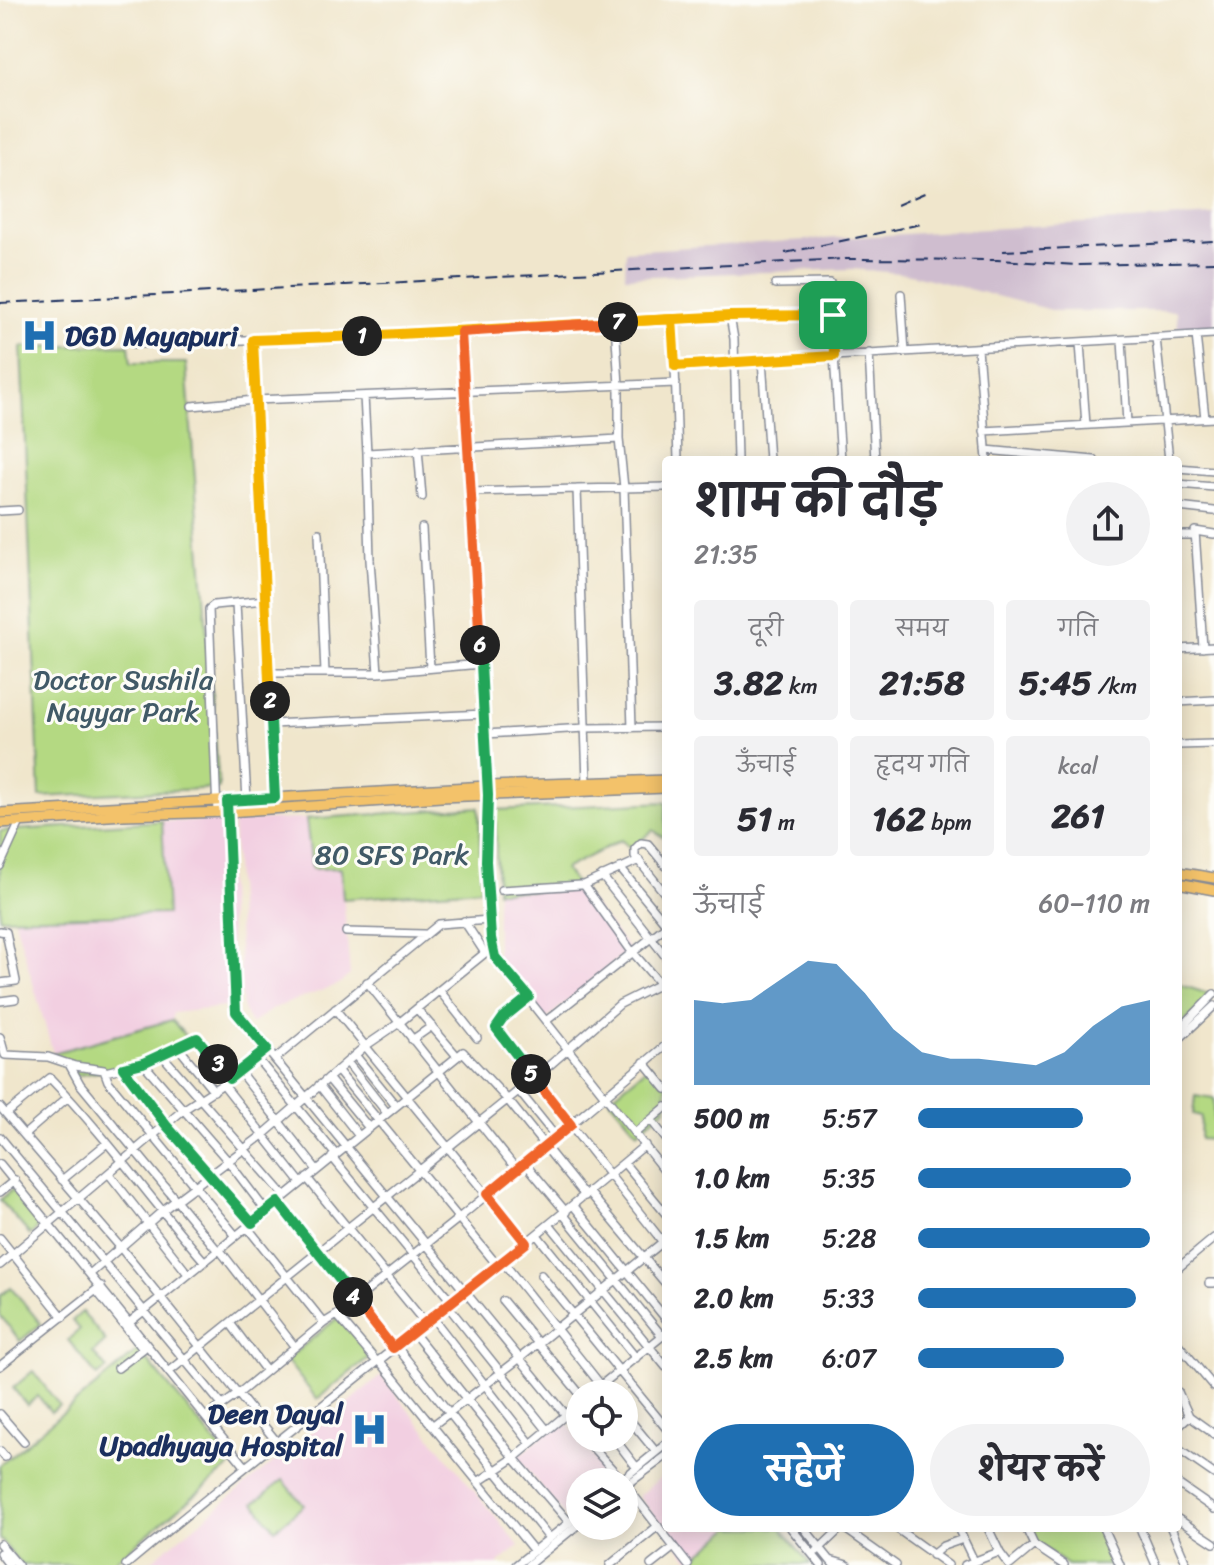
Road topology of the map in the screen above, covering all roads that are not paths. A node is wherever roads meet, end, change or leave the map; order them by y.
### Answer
1 (775, 284) dead end
2 (901, 294) dead end
3 (833, 315) junction
4 (730, 316) junction
5 (672, 319) junction
6 (615, 323) junction
7 (461, 332) junction
8 (1214, 334) edge
9 (1196, 335) junction
10 (1156, 338) junction
11 (253, 340) junction
12 (1122, 340) junction
13 (1080, 343) junction
14 (134, 344) dead end
15 (978, 349) junction
16 (905, 352) junction
17 (869, 353) junction
18 (834, 356) junction
19 (762, 360) junction
20 (733, 362) junction
21 (675, 366) junction
22 (676, 383) junction
23 (619, 385) junction
24 (464, 391) junction
25 (364, 396) junction
26 (255, 400) junction
27 (192, 406) dead end
28 (1209, 418) edge
29 (1165, 421) junction
30 (1127, 423) junction
31 (1086, 425) junction
32 (984, 431) junction
33 (619, 439) junction
34 (468, 446) junction
35 (418, 449) junction
36 (986, 450) junction
37 (367, 453) junction
38 (678, 456) edge
39 (737, 456) edge
40 (769, 456) edge
41 (841, 456) edge
42 (875, 456) edge
43 (987, 456) edge
44 (1027, 456) edge
45 (1169, 456) edge
46 (1182, 468) edge
47 (1214, 471) edge
48 (1182, 484) edge
49 (662, 487) edge
50 (1214, 487) edge
51 (624, 488) junction
52 (577, 489) junction
53 (470, 492) junction
54 (422, 497) dead end
55 (1182, 507) edge
56 (18, 510) dead end
57 (0, 511) edge
58 (1214, 511) edge
59 (422, 528) dead end
60 (319, 533) dead end
61 (1214, 534) edge
62 (1182, 535) edge
63 (1195, 535) junction
64 (265, 600) junction
65 (236, 604) junction
66 (1214, 647) edge
67 (1203, 648) junction
68 (1182, 649) edge
69 (481, 664) junction
70 (430, 668) junction
71 (269, 673) junction
72 (325, 673) junction
73 (378, 673) junction
74 (1214, 700) edge
75 (1182, 702) edge
76 (484, 714) junction
77 (271, 724) junction
78 (662, 727) edge
79 (585, 728) junction
80 (632, 728) junction
81 (485, 734) junction
82 (1214, 744) edge
83 (1182, 745) edge
84 (662, 780) edge
85 (587, 782) junction
86 (662, 788) edge
87 (488, 790) junction
88 (275, 798) junction
89 (247, 800) junction
90 (216, 807) junction
91 (228, 807) junction
92 (0, 813) edge
93 (20, 822) junction
94 (0, 823) edge
95 (639, 860) junction
96 (662, 862) edge
97 (0, 866) edge
98 (620, 868) junction
99 (1182, 873) edge
100 (602, 876) junction
101 (1214, 878) edge
102 (1182, 884) edge
103 (581, 885) dead end
104 (489, 890) junction
105 (662, 890) edge
106 (1214, 890) edge
107 (489, 920) junction
108 (662, 920) edge
109 (464, 921) junction
110 (662, 929) edge
111 (0, 931) edge
112 (346, 932) dead end
113 (425, 934) junction
114 (652, 938) junction
115 (632, 951) junction
116 (489, 952) junction
117 (662, 952) edge
118 (11, 958) junction
119 (0, 959) edge
120 (662, 981) edge
121 (367, 982) junction
122 (0, 983) edge
123 (662, 983) edge
124 (439, 990) junction
125 (1214, 994) edge
126 (529, 997) junction
127 (15, 999) dead end
128 (0, 1001) edge
129 (1214, 1006) edge
130 (335, 1009) junction
131 (417, 1009) junction
132 (546, 1021) junction
133 (399, 1023) junction
134 (432, 1026) junction
135 (1182, 1027) edge
136 (1182, 1036) edge
137 (0, 1037) edge
138 (477, 1038) dead end
139 (412, 1040) junction
140 (178, 1047) junction
141 (364, 1047) junction
142 (662, 1048) edge
143 (267, 1049) junction
144 (568, 1049) junction
145 (1, 1052) edge
146 (162, 1055) junction
147 (355, 1055) junction
148 (457, 1056) junction
149 (256, 1057) junction
150 (276, 1058) junction
151 (347, 1062) junction
152 (644, 1062) junction
153 (65, 1063) junction
154 (143, 1063) junction
155 (123, 1068) junction
156 (337, 1070) junction
157 (239, 1071) junction
158 (105, 1072) junction
159 (438, 1072) junction
160 (662, 1074) edge
161 (50, 1078) junction
162 (328, 1078) junction
163 (534, 1078) junction
164 (657, 1078) junction
165 (226, 1082) junction
166 (662, 1084) edge
167 (319, 1085) junction
168 (518, 1090) junction
169 (214, 1091) junction
170 (305, 1096) junction
171 (68, 1097) junction
172 (407, 1097) junction
173 (604, 1098) junction
174 (507, 1099) junction
175 (201, 1100) junction
176 (295, 1106) junction
177 (396, 1106) junction
178 (3, 1110) edge
179 (183, 1110) junction
180 (662, 1110) edge
181 (387, 1113) junction
182 (279, 1120) junction
183 (651, 1120) junction
184 (377, 1121) junction
185 (478, 1123) junction
186 (167, 1124) junction
187 (571, 1125) junction
188 (369, 1128) junction
189 (635, 1133) junction
190 (264, 1134) junction
191 (662, 1134) edge
192 (24, 1135) junction
193 (153, 1136) junction
194 (359, 1136) junction
195 (0, 1137) edge
196 (556, 1137) junction
197 (107, 1143) junction
198 (645, 1145) junction
199 (347, 1146) junction
200 (244, 1147) junction
201 (448, 1147) junction
202 (545, 1147) junction
203 (136, 1150) junction
204 (334, 1156) junction
205 (228, 1161) junction
206 (122, 1162) junction
207 (525, 1163) junction
208 (624, 1163) junction
209 (0, 1164) edge
210 (662, 1168) edge
211 (418, 1169) junction
212 (317, 1170) junction
213 (517, 1170) junction
214 (109, 1174) junction
215 (211, 1174) junction
216 (608, 1176) junction
217 (15, 1180) junction
218 (62, 1180) junction
219 (304, 1180) junction
220 (194, 1188) junction
221 (0, 1192) edge
222 (487, 1194) junction
223 (587, 1194) junction
224 (387, 1195) junction
225 (285, 1196) junction
226 (79, 1199) junction
227 (179, 1201) junction
228 (278, 1202) junction
229 (573, 1205) junction
230 (372, 1207) junction
231 (662, 1209) edge
232 (266, 1211) junction
233 (64, 1212) junction
234 (161, 1213) junction
235 (564, 1213) junction
236 (459, 1218) junction
237 (51, 1223) junction
238 (148, 1224) junction
239 (249, 1225) junction
240 (550, 1225) junction
241 (347, 1227) junction
242 (537, 1235) junction
243 (236, 1236) junction
244 (0, 1238) edge
245 (1214, 1238) edge
246 (662, 1239) edge
247 (526, 1243) junction
248 (426, 1245) junction
249 (662, 1245) edge
250 (121, 1248) junction
251 (218, 1250) junction
252 (318, 1251) junction
253 (12, 1254) junction
254 (412, 1255) junction
255 (644, 1257) junction
256 (204, 1261) junction
257 (105, 1262) junction
258 (501, 1264) junction
259 (0, 1265) edge
260 (1182, 1265) edge
261 (628, 1271) junction
262 (91, 1273) junction
263 (188, 1274) junction
264 (541, 1275) dead end
265 (288, 1276) junction
266 (385, 1276) junction
267 (615, 1279) junction
268 (662, 1279) edge
269 (99, 1288) junction
270 (603, 1289) junction
271 (465, 1293) junction
272 (161, 1297) junction
273 (355, 1300) junction
274 (258, 1301) junction
275 (503, 1301) dead end
276 (589, 1301) junction
277 (450, 1304) junction
278 (144, 1311) junction
279 (573, 1313) junction
280 (662, 1314) edge
281 (337, 1315) junction
282 (63, 1317) junction
283 (428, 1320) junction
284 (130, 1322) junction
285 (230, 1323) junction
286 (324, 1323) junction
287 (556, 1327) junction
288 (413, 1332) junction
289 (662, 1332) edge
290 (662, 1336) edge
291 (538, 1342) junction
292 (200, 1346) junction
293 (295, 1347) junction
294 (394, 1347) junction
295 (650, 1347) junction
296 (1182, 1349) edge
297 (520, 1358) junction
298 (636, 1358) junction
299 (183, 1360) junction
300 (378, 1361) junction
301 (662, 1362) edge
302 (0, 1366) edge
303 (118, 1368) dead end
304 (170, 1371) junction
305 (266, 1371) junction
306 (619, 1371) junction
307 (500, 1373) junction
308 (569, 1380) edge
309 (596, 1380) edge
310 (608, 1380) edge
311 (484, 1385) junction
312 (1214, 1387) edge
313 (238, 1394) junction
314 (467, 1396) junction
315 (1182, 1401) edge
316 (222, 1405) junction
317 (447, 1413) junction
318 (0, 1414) edge
319 (566, 1414) joint
320 (1189, 1416) junction
321 (206, 1417) junction
322 (1182, 1422) edge
323 (662, 1423) edge
324 (432, 1426) junction
325 (547, 1430) junction
326 (638, 1430) edge
327 (1214, 1434) edge
328 (276, 1441) junction
329 (24, 1442) dead end
330 (531, 1444) junction
331 (662, 1447) edge
332 (596, 1452) edge
333 (625, 1452) edge
334 (656, 1452) junction
335 (1182, 1452) edge
336 (514, 1458) junction
337 (662, 1459) edge
338 (245, 1466) junction
339 (610, 1468) edge
340 (637, 1468) joint
341 (495, 1470) junction
342 (638, 1474) edge
343 (1214, 1474) edge
344 (478, 1482) junction
345 (1182, 1487) edge
346 (638, 1501) edge
347 (1214, 1509) edge
348 (566, 1519) edge
349 (1182, 1522) edge
350 (566, 1524) edge
351 (658, 1526) junction
352 (662, 1531) edge
353 (663, 1532) edge
354 (794, 1532) edge
355 (807, 1532) edge
356 (838, 1532) edge
357 (849, 1532) edge
358 (901, 1532) edge
359 (960, 1532) edge
360 (990, 1532) edge
361 (1028, 1532) edge
362 (1105, 1532) edge
363 (1142, 1532) edge
364 (1173, 1532) edge
365 (566, 1533) edge
366 (549, 1538) junction
367 (963, 1539) junction
368 (1214, 1543) edge
369 (0, 1544) edge
370 (1034, 1545) junction
371 (674, 1547) junction
372 (820, 1548) junction
373 (999, 1552) junction
374 (0, 1553) edge
375 (536, 1553) junction
376 (813, 1555) junction
377 (932, 1555) junction
378 (974, 1561) junction
379 (831, 1562) edge
380 (9, 1565) edge
381 (18, 1565) edge
382 (126, 1565) edge
383 (516, 1565) edge
384 (528, 1565) edge
385 (546, 1565) edge
386 (610, 1565) edge
387 (651, 1565) edge
388 (688, 1565) edge
389 (819, 1565) edge
390 (847, 1565) edge
391 (896, 1565) edge
392 (948, 1565) edge
393 (965, 1565) edge
394 (1009, 1565) edge
395 (1064, 1565) edge
396 (1120, 1565) edge
397 (1156, 1565) edge
398 (1187, 1565) edge

1 - 3 street
2 - 16 street
3 - 4 street
3 - 18 street
4 - 5 street
4 - 20 street
5 - 6 street
5 - 21 street
6 - 7 street
6 - 23 street
7 - 11 street
7 - 24 street
8 - 9 street
9 - 10 street
9 - 28 street
10 - 12 street
10 - 29 street
11 - 14 street
11 - 26 street
12 - 13 street
12 - 30 street
13 - 15 street
13 - 31 street
15 - 16 street
15 - 32 street
16 - 17 street
17 - 18 street
17 - 42 street
18 - 19 street
18 - 41 street
19 - 20 street
19 - 40 street
20 - 21 street
20 - 39 street
21 - 22 street
22 - 23 street
22 - 38 street
23 - 24 street
23 - 33 street
24 - 25 street
24 - 34 street
25 - 26 street
25 - 37 street
26 - 27 street
26 - 64 street
28 - 29 street
29 - 30 street
29 - 45 street
30 - 31 street
31 - 32 street
32 - 36 street
33 - 34 street
33 - 51 street
34 - 35 street
34 - 53 street
35 - 37 street
35 - 54 street
36 - 43 street
36 - 44 street
37 - 73 street
46 - 47 street
48 - 50 street
49 - 51 street
51 - 52 street
51 - 80 street
52 - 53 street
52 - 79 street
53 - 69 street
55 - 58 street
56 - 57 street
59 - 70 street
60 - 72 street
61 - 63 street
62 - 63 street
63 - 67 street
64 - 65 street
64 - 71 street
65 - 89 street
65 - 90 street
66 - 67 street
67 - 68 street
69 - 70 street
69 - 76 street
70 - 73 street
71 - 72 street
71 - 77 street
72 - 73 street
74 - 75 street
76 - 77 street
76 - 81 street
77 - 88 street
78 - 80 street
79 - 80 street
79 - 81 street
79 - 85 street
81 - 87 street
82 - 83 street
84 - 85 main road
85 - 87 main road
86 - 87 main road
87 - 88 main road
87 - 91 main road
87 - 104 street
88 - 89 main road
89 - 91 main road
90 - 91 main road
90 - 92 main road
90 - 93 main road
91 - 143 street
93 - 94 main road
93 - 97 street
95 - 96 street
95 - 98 street
95 - 105 street
98 - 100 street
98 - 108 street
99 - 101 main road
100 - 114 street
100 - 115 street
102 - 106 main road
103 - 104 street
104 - 107 street
107 - 109 street
107 - 116 street
109 - 113 street
109 - 116 street
110 - 114 street
111 - 118 street
112 - 113 street
113 - 121 street
114 - 115 street
114 - 117 street
115 - 120 street
115 - 132 street
116 - 124 street
116 - 126 street
118 - 119 street
118 - 122 street
121 - 130 street
121 - 133 street
123 - 144 street
124 - 131 street
124 - 138 street
125 - 135 street
126 - 132 street
126 - 163 street
127 - 128 street
129 - 136 street
130 - 141 street
130 - 150 street
131 - 133 street
131 - 134 street
132 - 144 street
133 - 139 street
133 - 141 street
134 - 139 street
134 - 148 street
137 - 145 street
139 - 159 street
140 - 146 street
140 - 165 street
140 - 169 street
141 - 147 street
141 - 172 street
142 - 152 street
143 - 149 street
143 - 150 street
144 - 163 street
144 - 173 street
145 - 153 street
146 - 154 street
146 - 175 street
147 - 151 street
147 - 177 street
148 - 159 street
148 - 174 street
149 - 157 street
149 - 176 street
150 - 170 street
151 - 156 street
151 - 181 street
152 - 164 street
152 - 173 street
153 - 158 street
153 - 161 street
153 - 203 street
154 - 155 street
154 - 179 street
155 - 158 street
155 - 186 street
156 - 162 street
156 - 184 street
157 - 165 street
157 - 182 street
158 - 193 street
159 - 172 street
159 - 185 street
160 - 164 street
161 - 171 street
161 - 178 street
162 - 167 street
162 - 188 street
163 - 168 street
163 - 187 street
164 - 166 street
165 - 169 street
165 - 190 street
167 - 170 street
167 - 194 street
168 - 174 street
168 - 196 street
169 - 175 street
170 - 176 street
170 - 199 street
171 - 192 street
171 - 197 street
172 - 177 street
172 - 201 street
173 - 187 street
173 - 189 street
174 - 185 street
174 - 202 street
175 - 179 street
175 - 200 street
176 - 182 street
176 - 204 street
177 - 181 street
178 - 192 street
179 - 186 street
179 - 205 street
180 - 183 street
181 - 184 street
182 - 190 street
182 - 212 street
183 - 189 street
183 - 191 street
184 - 188 street
184 - 211 street
185 - 201 street
185 - 213 street
186 - 193 street
186 - 215 street
187 - 196 street
187 - 216 street
188 - 194 street
189 - 198 street
190 - 200 street
190 - 219 street
192 - 218 street
193 - 203 street
193 - 220 street
194 - 199 street
195 - 233 street
196 - 202 street
197 - 206 street
197 - 218 street
198 - 208 street
198 - 210 street
199 - 204 street
199 - 224 street
200 - 205 street
200 - 225 street
201 - 211 street
201 - 222 street
202 - 207 street
202 - 223 street
203 - 206 street
203 - 227 street
204 - 212 street
204 - 230 street
205 - 215 street
205 - 232 street
206 - 214 street
206 - 234 street
207 - 213 street
207 - 235 street
208 - 216 street
208 - 231 street
209 - 217 street
211 - 224 street
211 - 236 street
212 - 219 street
213 - 222 street
214 - 226 street
214 - 238 street
215 - 220 street
215 - 239 street
216 - 223 street
216 - 246 street
217 - 221 street
217 - 237 street
218 - 226 street
219 - 225 street
219 - 241 street
220 - 227 street
220 - 243 street
222 - 236 street
222 - 247 street
223 - 229 street
223 - 255 street
224 - 230 street
224 - 248 street
225 - 228 street
226 - 233 street
226 - 250 street
227 - 234 street
227 - 251 street
228 - 232 street
228 - 252 street
229 - 235 street
229 - 261 street
230 - 241 street
230 - 254 street
232 - 239 street
233 - 237 street
233 - 257 street
234 - 238 street
234 - 256 street
235 - 240 street
235 - 267 street
236 - 248 street
236 - 258 street
237 - 253 street
237 - 262 street
238 - 250 street
238 - 263 street
239 - 243 street
239 - 265 street
240 - 242 street
240 - 270 street
241 - 252 street
241 - 266 street
242 - 247 street
242 - 276 street
243 - 251 street
244 - 253 street
245 - 260 street
247 - 258 street
248 - 254 street
248 - 271 street
249 - 255 street
250 - 257 street
250 - 272 street
251 - 256 street
251 - 274 street
252 - 265 street
252 - 273 street
253 - 259 street
253 - 282 street
254 - 266 street
254 - 277 street
255 - 261 street
255 - 268 street
256 - 263 street
257 - 262 street
257 - 278 street
258 - 271 street
258 - 287 street
261 - 267 street
261 - 280 street
262 - 269 street
263 - 272 street
264 - 279 street
265 - 274 street
265 - 286 street
266 - 273 street
266 - 283 street
267 - 270 street
267 - 289 street
269 - 282 street
269 - 284 street
269 - 303 street
270 - 276 street
270 - 295 street
271 - 277 street
271 - 297 street
272 - 278 street
272 - 292 street
273 - 281 street
273 - 294 street
274 - 285 street
274 - 293 street
275 - 291 street
276 - 279 street
276 - 298 street
277 - 283 street
277 - 307 street
278 - 284 street
278 - 299 street
279 - 287 street
279 - 306 street
281 - 286 street
281 - 300 street
282 - 302 street
283 - 288 street
283 - 311 street
284 - 304 street
285 - 292 street
285 - 305 street
286 - 293 street
287 - 291 street
287 - 309 street
288 - 294 street
288 - 314 street
290 - 295 street
291 - 297 street
291 - 308 street
292 - 299 street
292 - 313 street
293 - 305 street
294 - 300 street
294 - 317 street
295 - 298 street
295 - 301 street
296 - 312 street
297 - 307 street
297 - 319 street
298 - 306 street
299 - 304 street
299 - 316 street
300 - 324 street
300 - 328 street
304 - 321 street
305 - 313 street
306 - 310 street
306 - 323 street
307 - 311 street
307 - 325 street
311 - 314 street
311 - 330 street
313 - 316 street
313 - 328 street
314 - 317 street
314 - 336 street
315 - 320 street
316 - 321 street
317 - 324 street
317 - 341 street
318 - 329 street
319 - 325 street
320 - 322 street
320 - 327 street
321 - 338 street
324 - 344 street
325 - 330 street
326 - 334 street
328 - 338 street
330 - 336 street
331 - 334 street
332 - 339 street
333 - 340 street
334 - 340 street
335 - 343 street
336 - 341 street
336 - 348 street
337 - 342 street
338 - 382 street
341 - 344 street
341 - 366 street
344 - 375 street
345 - 347 street
346 - 351 street
349 - 368 street
350 - 366 street
351 - 352 street
351 - 386 street
353 - 371 street
354 - 376 street
355 - 372 street
356 - 372 street
357 - 391 street
358 - 377 street
359 - 367 street
360 - 373 street
361 - 370 street
362 - 396 street
363 - 397 street
364 - 398 street
365 - 375 street
366 - 375 street
367 - 377 street
367 - 378 street
369 - 381 street
370 - 394 street
370 - 395 street
371 - 387 street
371 - 388 street
372 - 376 street
372 - 379 street
373 - 378 street
373 - 394 street
374 - 380 street
375 - 383 street
375 - 384 street
375 - 385 street
376 - 389 street
377 - 392 street
378 - 393 street
379 - 390 street

